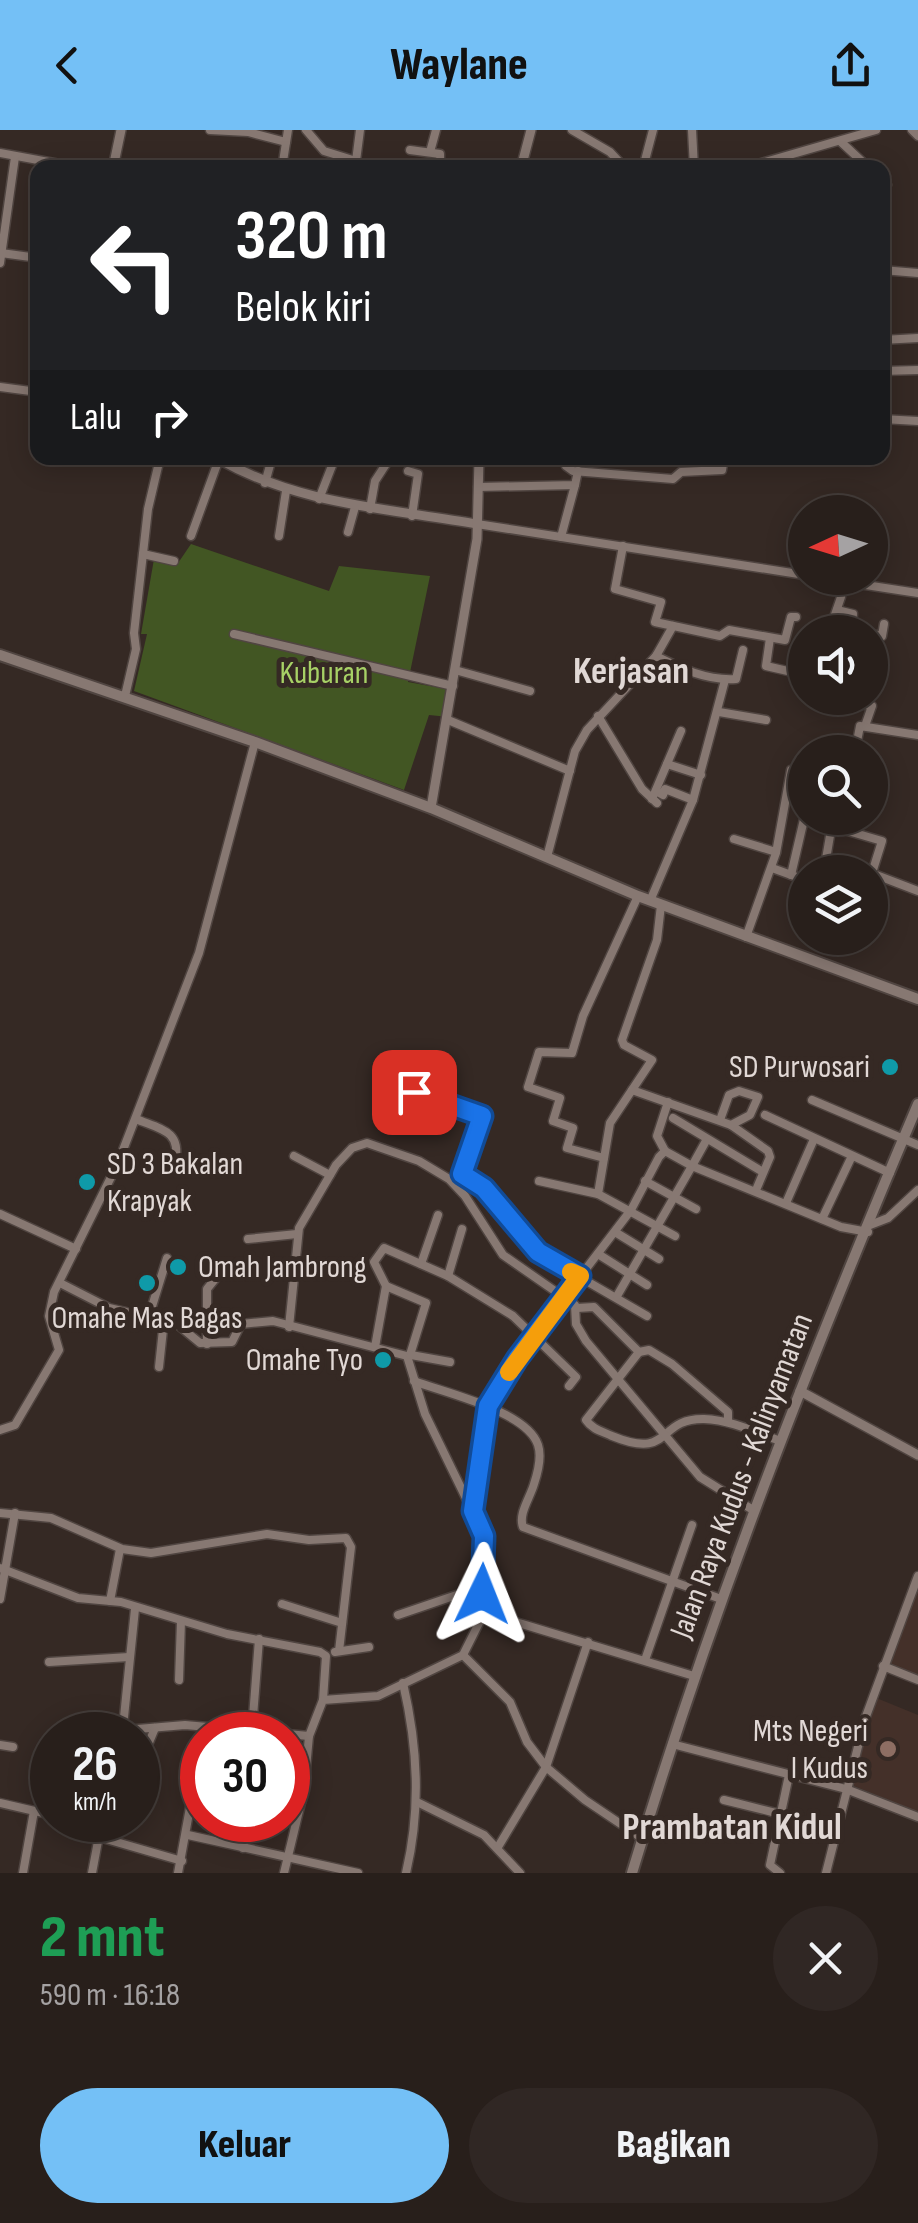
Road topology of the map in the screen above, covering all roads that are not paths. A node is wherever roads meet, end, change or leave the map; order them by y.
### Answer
1 (121, 130) edge
2 (210, 130) edge
3 (288, 130) edge
4 (306, 130) edge
5 (360, 130) edge
6 (436, 130) edge
7 (531, 130) edge
8 (572, 130) edge
9 (653, 130) edge
10 (692, 130) edge
11 (876, 130) edge
12 (912, 130) edge
13 (856, 134) edge
14 (918, 136) edge
15 (286, 142) junction
16 (840, 142) junction
17 (410, 150) dead end
18 (430, 152) junction
19 (0, 154) edge
20 (15, 157) junction
21 (33, 160) edge
22 (114, 160) edge
23 (283, 160) edge
24 (346, 160) edge
25 (356, 160) edge
26 (441, 160) edge
27 (523, 160) edge
28 (618, 160) edge
29 (645, 160) edge
30 (694, 160) edge
31 (783, 160) edge
32 (860, 160) edge
33 (3, 223) edge
34 (1, 253) edge
35 (30, 257) edge
36 (0, 263) edge
37 (890, 271) edge
38 (918, 273) edge
39 (918, 338) edge
40 (890, 340) edge
41 (918, 370) edge
42 (890, 371) edge
43 (0, 387) edge
44 (30, 391) edge
45 (890, 419) edge
46 (918, 421) edge
47 (159, 465) edge
48 (215, 465) edge
49 (231, 465) edge
50 (270, 465) edge
51 (332, 465) edge
52 (385, 465) edge
53 (479, 465) edge
54 (567, 465) edge
55 (723, 465) edge
56 (408, 471) dead end
57 (578, 472) junction
58 (265, 483) junction
59 (575, 485) junction
60 (478, 487) junction
61 (286, 491) junction
62 (319, 499) junction
63 (355, 506) junction
64 (370, 509) junction
65 (412, 516) junction
66 (478, 524) junction
67 (348, 532) dead end
68 (190, 536) dead end
69 (279, 536) dead end
70 (561, 537) junction
71 (623, 546) junction
72 (144, 554) junction
73 (174, 561) dead end
74 (788, 572) edge
75 (888, 588) edge
76 (918, 593) edge
77 (838, 595) edge
78 (837, 610) junction
79 (835, 615) edge
80 (853, 615) edge
81 (674, 626) junction
82 (788, 628) edge
83 (234, 634) dead end
84 (770, 638) junction
85 (743, 650) dead end
86 (0, 654) edge
87 (656, 656) junction
88 (456, 670) junction
89 (788, 671) edge
90 (725, 680) junction
91 (453, 686) junction
92 (530, 691) dead end
93 (125, 696) junction
94 (720, 712) junction
95 (869, 715) edge
96 (598, 716) junction
97 (448, 720) junction
98 (766, 720) dead end
99 (865, 726) junction
100 (681, 731) dead end
101 (858, 735) edge
102 (918, 735) edge
103 (255, 742) junction
104 (667, 764) junction
105 (570, 771) junction
106 (700, 775) junction
107 (788, 786) edge
108 (655, 798) junction
109 (693, 800) junction
110 (431, 808) junction
111 (866, 835) edge
112 (734, 839) dead end
113 (776, 852) junction
114 (877, 855) edge
115 (547, 856) junction
116 (772, 868) junction
117 (788, 874) edge
118 (888, 880) edge
119 (918, 891) edge
120 (650, 901) junction
121 (746, 937) junction
122 (918, 999) edge
123 (632, 1090) junction
124 (414, 1092) dead end
125 (812, 1100) dead end
126 (668, 1102) junction
127 (918, 1104) edge
128 (764, 1115) dead end
129 (672, 1118) dead end
130 (136, 1119) junction
131 (720, 1120) junction
132 (731, 1125) junction
133 (707, 1139) junction
134 (814, 1139) junction
135 (903, 1140) junction
136 (918, 1145) edge
137 (664, 1151) junction
138 (294, 1156) dead end
139 (604, 1158) junction
140 (851, 1158) junction
141 (175, 1162) dead end
142 (692, 1166) junction
143 (764, 1172) junction
144 (890, 1173) junction
145 (330, 1175) junction
146 (539, 1180) dead end
147 (645, 1180) junction
148 (756, 1190) junction
149 (918, 1190) edge
150 (598, 1194) junction
151 (675, 1196) junction
152 (786, 1203) junction
153 (696, 1209) dead end
154 (630, 1210) junction
155 (0, 1214) edge
156 (438, 1216) dead end
157 (822, 1219) junction
158 (656, 1226) junction
159 (462, 1229) dead end
160 (869, 1229) junction
161 (615, 1232) junction
162 (297, 1234) junction
163 (675, 1236) dead end
164 (248, 1239) dead end
165 (644, 1248) junction
166 (76, 1250) junction
167 (598, 1254) junction
168 (167, 1258) dead end
169 (660, 1258) dead end
170 (228, 1263) dead end
171 (421, 1264) junction
172 (630, 1273) junction
173 (448, 1276) junction
174 (580, 1276) junction
175 (60, 1282) junction
176 (647, 1285) dead end
177 (386, 1286) junction
178 (617, 1296) junction
179 (564, 1299) junction
180 (577, 1308) junction
181 (149, 1316) junction
182 (647, 1316) dead end
183 (164, 1320) junction
184 (290, 1326) junction
185 (535, 1338) junction
186 (207, 1344) junction
187 (375, 1347) junction
188 (639, 1352) junction
189 (409, 1356) junction
190 (450, 1362) dead end
191 (159, 1367) dead end
192 (620, 1380) junction
193 (414, 1382) junction
194 (569, 1386) dead end
195 (800, 1391) junction
196 (488, 1406) junction
197 (728, 1422) junction
198 (0, 1430) edge
199 (666, 1435) junction
200 (780, 1441) junction
201 (918, 1455) edge
202 (753, 1510) junction
203 (473, 1511) junction
204 (0, 1513) edge
205 (14, 1513) junction
206 (692, 1525) dead end
207 (120, 1548) junction
208 (2, 1568) edge
209 (918, 1576) edge
210 (674, 1579) junction
211 (482, 1586) junction
212 (0, 1599) edge
213 (721, 1599) junction
214 (110, 1602) junction
215 (282, 1604) dead end
216 (135, 1609) junction
217 (398, 1615) dead end
218 (485, 1615) junction
219 (181, 1621) junction
220 (342, 1623) junction
221 (259, 1639) junction
222 (588, 1642) junction
223 (370, 1648) dead end
224 (339, 1651) junction
225 (326, 1655) junction
226 (462, 1655) junction
227 (129, 1658) junction
228 (646, 1660) junction
229 (49, 1662) dead end
230 (883, 1666) junction
231 (694, 1676) junction
232 (179, 1680) dead end
233 (918, 1680) edge
234 (404, 1683) junction
235 (323, 1700) junction
236 (124, 1712) edge
237 (258, 1712) edge
238 (310, 1733) edge
239 (672, 1744) junction
240 (0, 1745) edge
241 (12, 1747) dead end
242 (546, 1767) junction
243 (789, 1774) junction
244 (846, 1788) junction
245 (724, 1800) dead end
246 (417, 1802) junction
247 (0, 1803) edge
248 (30, 1810) edge
249 (780, 1814) junction
250 (918, 1816) edge
251 (30, 1834) edge
252 (642, 1839) junction
253 (98, 1842) edge
254 (116, 1842) edge
255 (186, 1842) edge
256 (218, 1842) edge
257 (244, 1842) edge
258 (292, 1842) edge
259 (243, 1848) junction
260 (498, 1848) junction
261 (288, 1859) junction
262 (182, 1861) junction
263 (334, 1870) edge
264 (23, 1873) edge
265 (92, 1873) edge
266 (178, 1873) edge
267 (284, 1873) edge
268 (358, 1873) edge
269 (406, 1873) edge
270 (520, 1873) edge
271 (632, 1873) edge
272 (780, 1873) edge
273 (826, 1873) edge

1 - 22 street
2 - 15 street
3 - 15 street
4 - 24 street
5 - 25 street
6 - 18 street
7 - 27 street
8 - 28 street
9 - 29 street
10 - 30 street
11 - 13 street
12 - 14 street
13 - 16 street
15 - 23 street
16 - 31 street
16 - 32 street
17 - 18 street
18 - 26 street
19 - 20 street
20 - 21 street
20 - 33 street
33 - 34 street
34 - 35 street
34 - 36 street
37 - 38 street
39 - 40 street
41 - 42 street
43 - 44 street
45 - 46 street
47 - 72 street
48 - 68 street
49 - 58 street
50 - 58 street
51 - 62 street
52 - 64 street
53 - 60 street
54 - 57 street
55 - 57 street
56 - 65 street
57 - 59 street
58 - 61 street
59 - 60 street
59 - 70 street
60 - 66 street
61 - 62 street
61 - 69 street
62 - 63 street
63 - 64 street
63 - 67 street
64 - 65 street
65 - 66 street
66 - 70 street
66 - 88 street
70 - 71 street
71 - 74 street
71 - 81 street
72 - 73 street
72 - 93 street
75 - 76 street
77 - 78 street
78 - 79 street
78 - 80 street
81 - 84 street
81 - 87 street
82 - 84 street
83 - 91 street
84 - 89 street
85 - 90 street
86 - 93 main road
87 - 90 street
87 - 96 street
88 - 91 street
88 - 92 street
90 - 94 street
91 - 97 street
93 - 103 main road
94 - 98 street
94 - 106 street
95 - 99 street
96 - 105 street
96 - 108 street
97 - 105 street
97 - 110 street
99 - 101 street
99 - 102 street
100 - 104 street
103 - 110 main road
103 - 130 street
104 - 106 street
104 - 108 street
105 - 115 street
106 - 109 street
107 - 113 street
108 - 109 street
109 - 120 street
110 - 115 main road
111 - 114 street
112 - 113 street
113 - 116 street
115 - 120 main road
116 - 117 street
116 - 121 street
118 - 119 street
120 - 121 main road
120 - 123 street
120 - 139 street
121 - 122 main road
123 - 126 street
123 - 139 street
124 - 174 street
125 - 135 street
126 - 131 street
126 - 137 street
127 - 135 main road, Jalan Raya Kudus - Kalinyamatan
128 - 134 street
129 - 133 street
130 - 141 street
130 - 166 street
131 - 132 street
131 - 132 street
132 - 143 street
133 - 142 street
133 - 143 street
134 - 140 street
134 - 152 street
135 - 136 street
135 - 144 main road, Jalan Raya Kudus - Kalinyamatan
137 - 142 street
137 - 147 street
138 - 145 street
139 - 150 street
140 - 144 street
140 - 157 street
142 - 148 street
142 - 151 street
143 - 148 street
144 - 160 main road, Jalan Raya Kudus - Kalinyamatan
145 - 162 street
145 - 179 street
146 - 150 street
147 - 151 street
147 - 154 street
148 - 152 street
149 - 160 street
150 - 154 street
151 - 153 street
151 - 158 street
152 - 157 street
154 - 158 street
154 - 161 street
155 - 166 street
156 - 171 street
157 - 160 street
158 - 163 street
158 - 165 street
159 - 173 street
160 - 195 main road, Jalan Raya Kudus - Kalinyamatan
161 - 165 street
161 - 167 street
162 - 164 street
162 - 184 street
165 - 169 street
165 - 172 street
166 - 175 street
167 - 172 street
167 - 174 street
168 - 181 street
170 - 186 street
171 - 173 street
171 - 177 street
172 - 176 street
172 - 178 street
173 - 185 street
174 - 178 street
174 - 179 street
175 - 181 street
175 - 198 street
177 - 187 street
177 - 189 street
178 - 182 street
179 - 180 street
179 - 185 street
180 - 188 street
180 - 192 street
181 - 183 street
183 - 186 street
183 - 191 street
184 - 186 street
184 - 187 street
185 - 194 street
185 - 196 street
187 - 189 street
188 - 192 street
188 - 197 street
189 - 190 street
189 - 193 street
192 - 199 street
192 - 199 street
193 - 196 street
193 - 203 street
195 - 200 main road, Jalan Raya Kudus - Kalinyamatan
195 - 201 street
196 - 203 street
196 - 210 street
197 - 199 street
197 - 200 street
199 - 202 street
200 - 202 main road, Jalan Raya Kudus - Kalinyamatan
202 - 213 main road, Jalan Raya Kudus - Kalinyamatan
203 - 211 street
204 - 205 street
205 - 207 street
205 - 208 street
206 - 210 street
207 - 214 street
207 - 220 street
208 - 212 street
208 - 214 street
209 - 230 street
210 - 213 street
210 - 228 street
211 - 217 street
211 - 218 street
213 - 231 main road, Jalan Raya Kudus - Kalinyamatan
214 - 216 street
215 - 220 street
216 - 219 street
216 - 227 street
218 - 222 street
218 - 226 street
219 - 221 street
219 - 232 street
220 - 224 street
221 - 225 street
221 - 237 street
222 - 228 street
222 - 242 street
223 - 224 street
224 - 225 street
225 - 235 street
226 - 234 street
226 - 242 street
227 - 229 street
227 - 236 street
228 - 231 street
230 - 233 street
230 - 244 street
231 - 239 main road, Jalan Raya Kudus - Kalinyamatan
234 - 235 street
234 - 246 street
235 - 238 street
239 - 243 street
239 - 252 main road, Jalan Raya Kudus - Kalinyamatan
240 - 241 street
242 - 252 street
242 - 260 street
243 - 244 street
243 - 249 street
244 - 250 street
244 - 273 street
245 - 249 street
246 - 260 street
246 - 269 street
247 - 248 street
249 - 272 street
251 - 264 street
252 - 271 main road, Jalan Raya Kudus - Kalinyamatan
253 - 265 street
254 - 262 street
255 - 262 street
256 - 259 street
257 - 259 street
258 - 261 street
259 - 261 street
260 - 270 street
261 - 263 street
261 - 267 street
262 - 266 street
263 - 268 street

